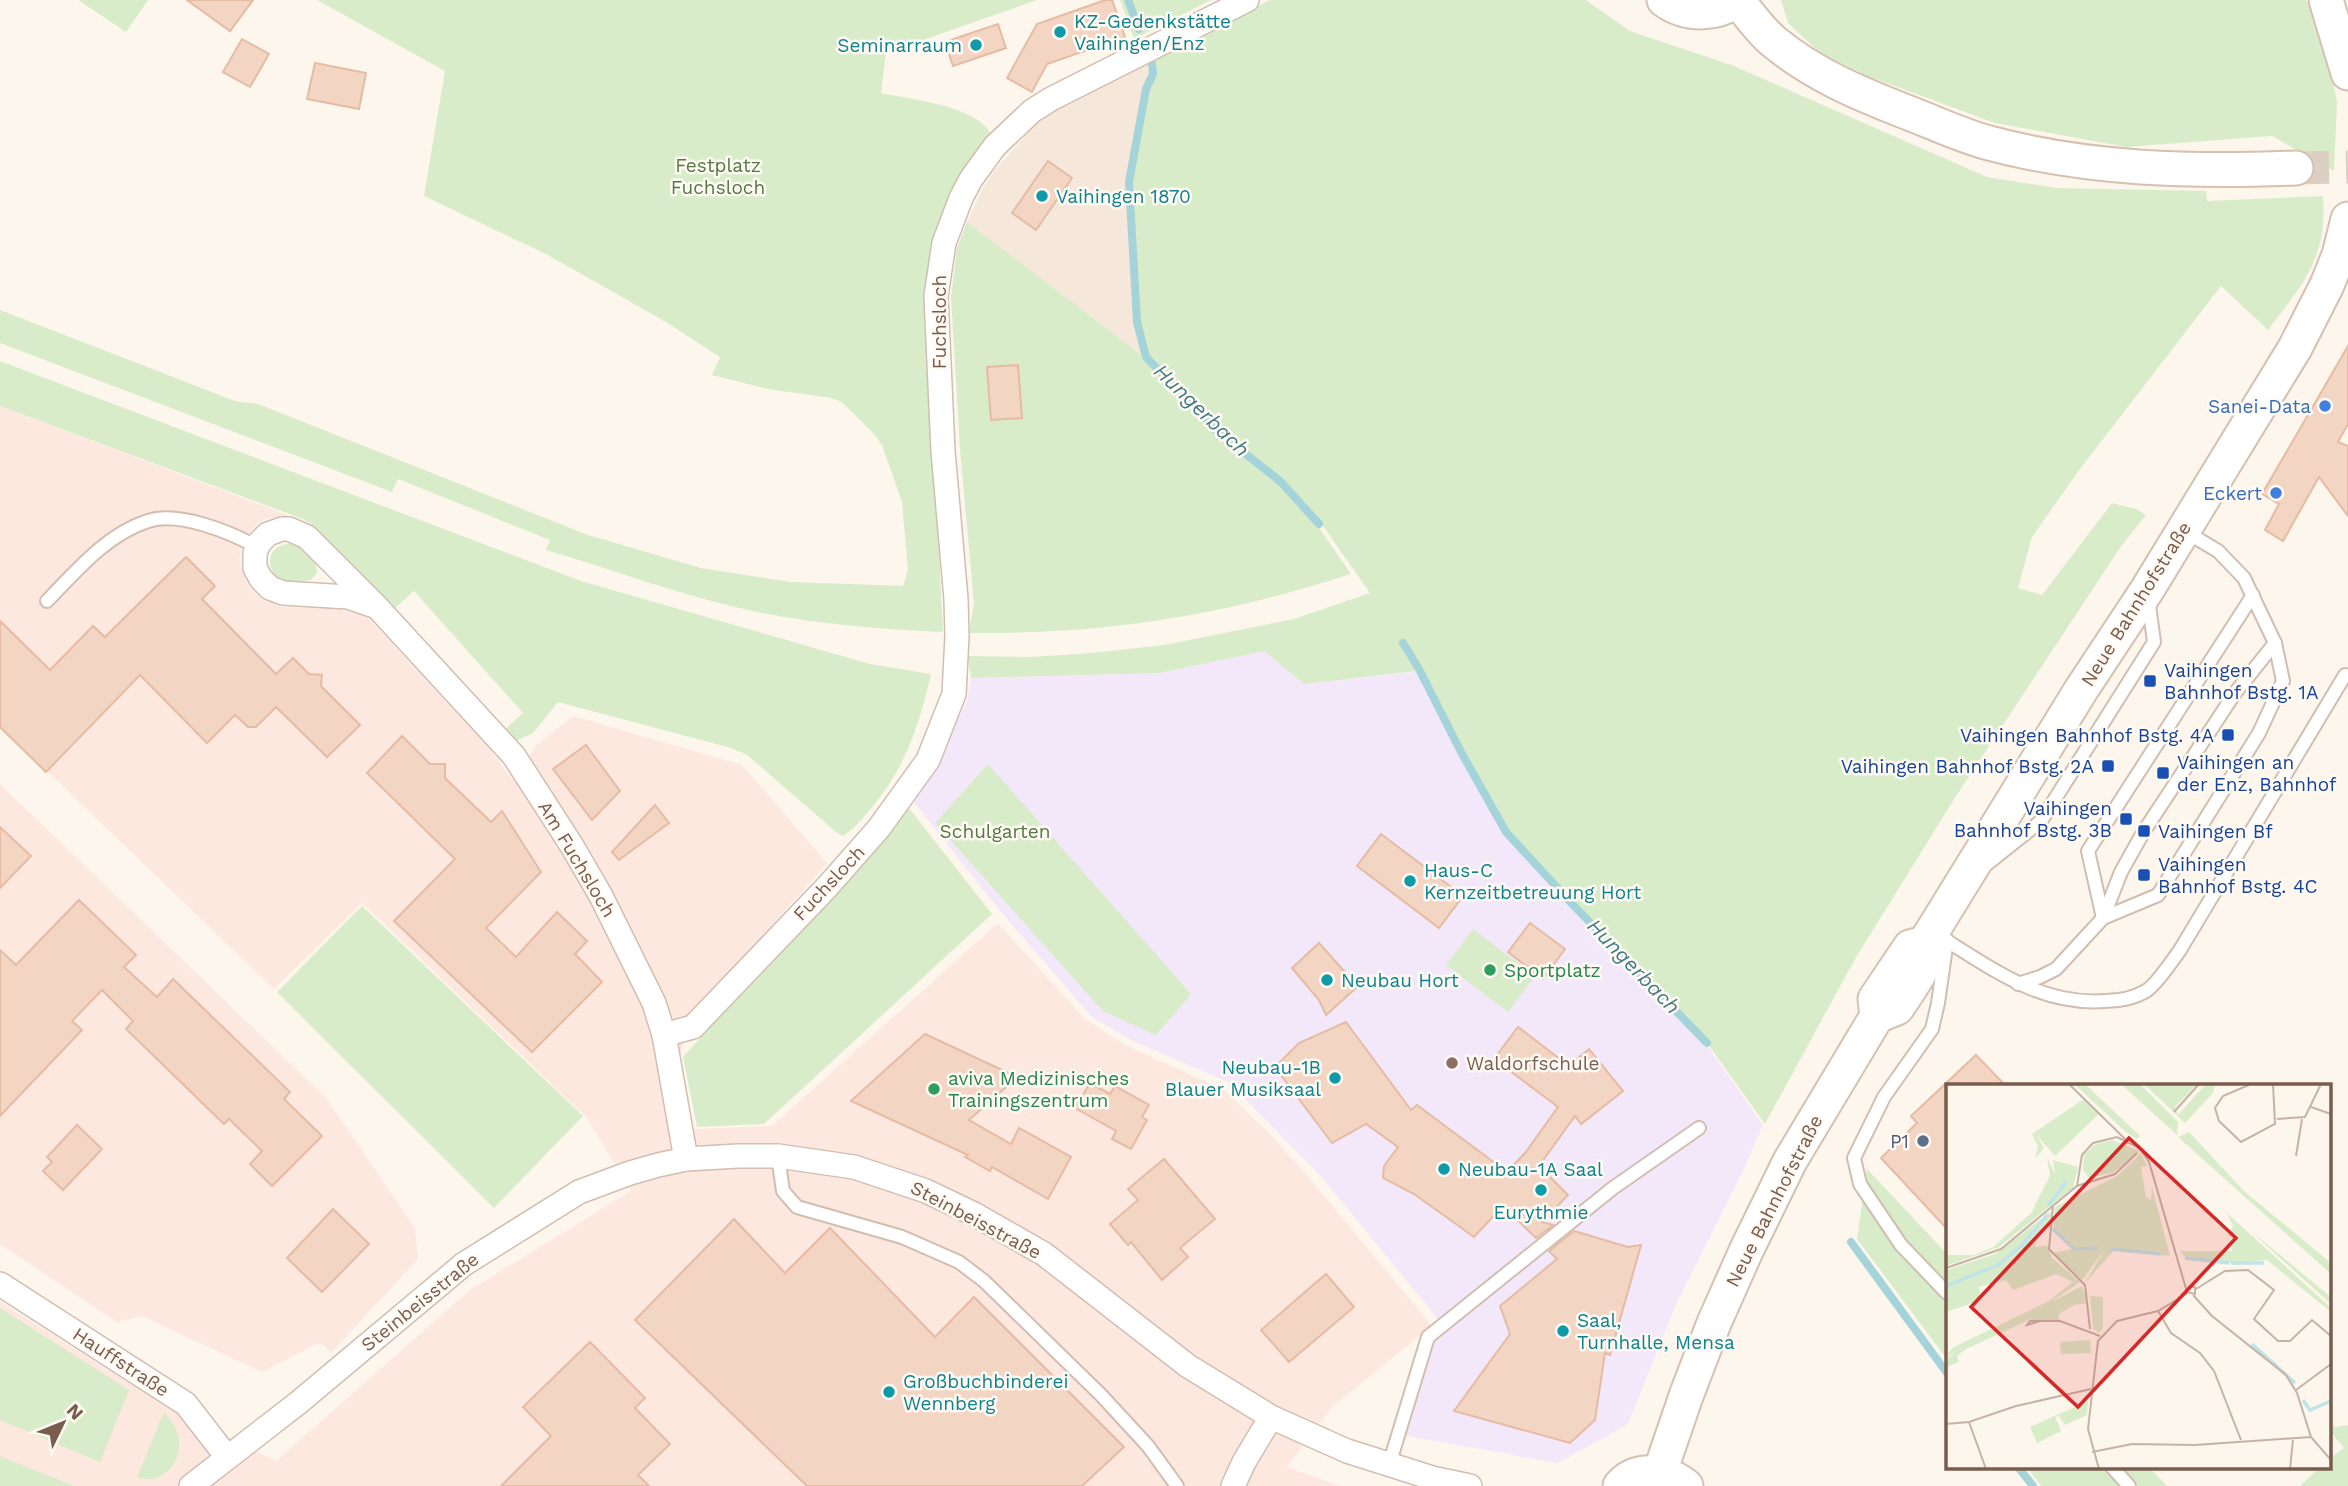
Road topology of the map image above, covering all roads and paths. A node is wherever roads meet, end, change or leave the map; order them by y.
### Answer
1 (1247, 0) edge
2 (1664, 0) edge
3 (2326, 0) edge
4 (1739, 1) edge
5 (2348, 73) edge
6 (2296, 168) tunnel mouth
7 (2348, 219) edge
8 (2182, 530) junction
9 (257, 547) junction
10 (2253, 595) junction
11 (47, 600) dead end
12 (377, 607) junction
13 (2275, 643) junction
14 (2346, 675) dead end
15 (2103, 918) junction
16 (1935, 938) junction
17 (2018, 984) junction
18 (664, 1035) junction
19 (1699, 1128) dead end
20 (778, 1156) junction
21 (686, 1159) junction
22 (0, 1284) edge
23 (1946, 1292) edge
24 (1271, 1417) junction
25 (227, 1457) junction
26 (1389, 1465) junction
27 (2113, 1468) edge
28 (1673, 1479) edge
29 (191, 1486) edge
30 (1178, 1486) edge
31 (1233, 1486) edge
32 (1470, 1486) edge
33 (1620, 1486) edge
34 (2129, 1486) edge

1 - 18 street, Fuchsloch
2 - 4 main road
3 - 5 main road
4 - 6 main road
7 - 8 main road, Neue Bahnhofstraße
8 - 10 lane
8 - 16 main road, Neue Bahnhofstraße
9 - 11 lane
9 - 12 street
9 - 12 street, Am Fuchsloch
10 - 13 lane
10 - 15 lane
12 - 18 street, Am Fuchsloch
13 - 15 lane
13 - 15 lane
14 - 17 lane
15 - 17 lane
16 - 17 lane
16 - 23 lane
16 - 28 main road, Neue Bahnhofstraße
18 - 21 street, Am Fuchsloch
19 - 26 lane
20 - 21 street, Steinbeisstraße
20 - 24 street, Steinbeisstraße
20 - 30 lane
21 - 25 street, Steinbeisstraße
22 - 25 street, Hauffstraße
24 - 26 street, Steinbeisstraße
24 - 31 street
25 - 29 street, Steinbeisstraße
26 - 32 street, Steinbeisstraße
27 - 34 lane
28 - 33 main road, Neue Bahnhofstraße

